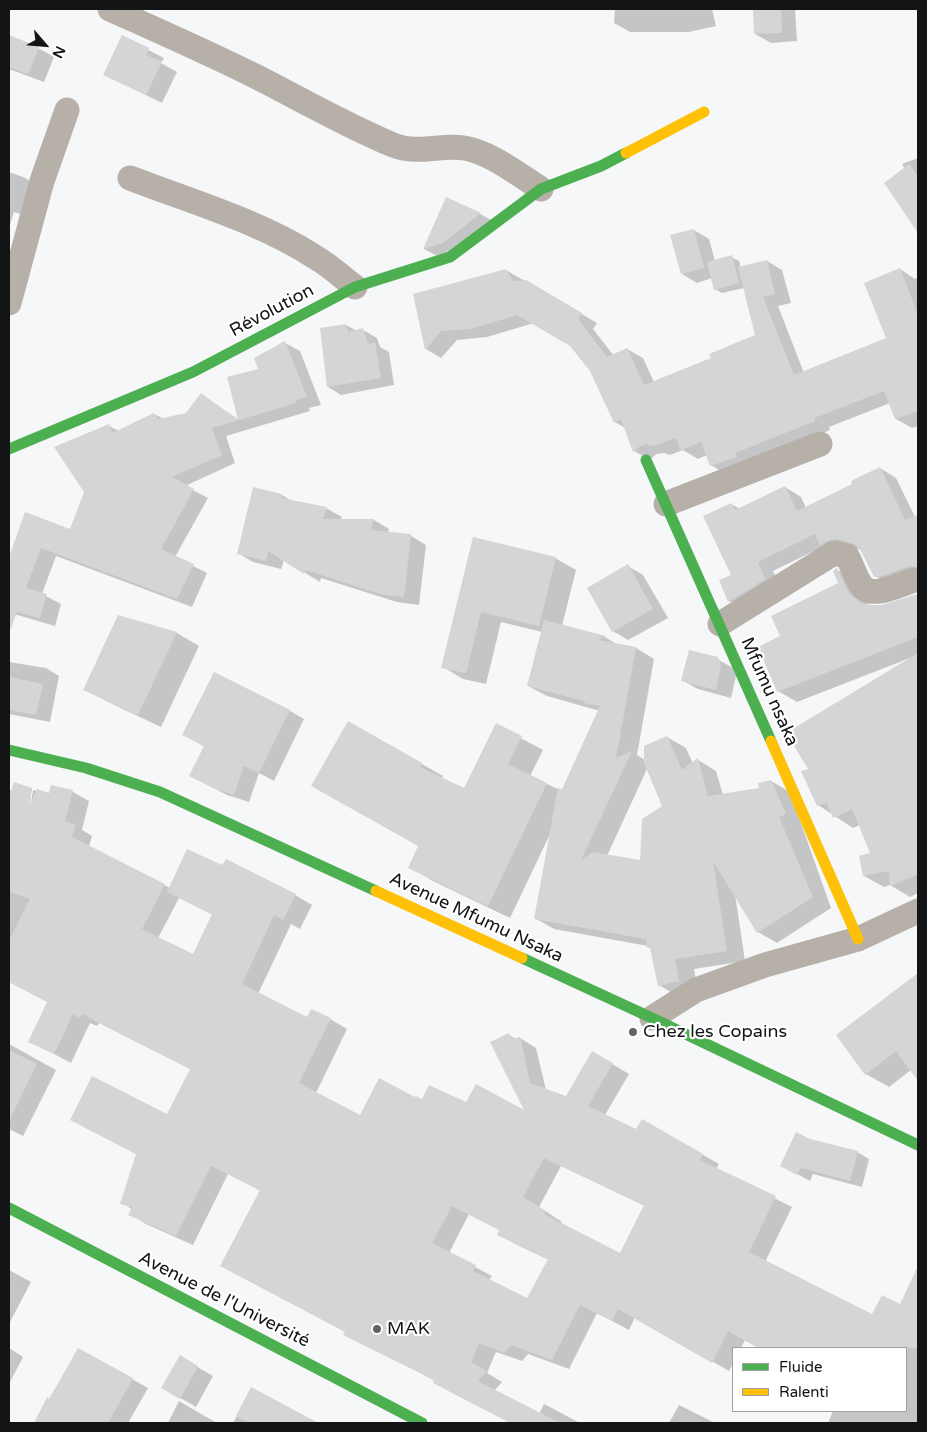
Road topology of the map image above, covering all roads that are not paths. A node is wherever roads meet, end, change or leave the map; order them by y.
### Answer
1 (110, 9) edge
2 (67, 110) dead end
3 (704, 112) dead end
4 (130, 178) dead end
5 (541, 189) junction
6 (355, 287) junction
7 (9, 303) edge
8 (820, 444) dead end
9 (9, 449) edge
10 (646, 460) dead end
11 (666, 504) junction
12 (914, 580) dead end
13 (720, 624) junction
14 (9, 750) edge
15 (918, 911) edge
16 (858, 939) junction
17 (652, 1018) junction
18 (918, 1146) edge
19 (9, 1208) edge
20 (422, 1423) edge

1 - 5 street
2 - 7 street
3 - 5 street, Révolution
4 - 6 street
5 - 6 street, Révolution
6 - 9 street, Révolution
8 - 11 street
10 - 11 street, Mfumu nsaka
11 - 13 street, Mfumu nsaka
12 - 13 street
13 - 16 street, Mfumu nsaka
14 - 17 street, Avenue Mfumu Nsaka
15 - 16 street
16 - 17 street
17 - 18 street, Avenue Mfumu Nsaka
19 - 20 street, Avenue de l'Université

